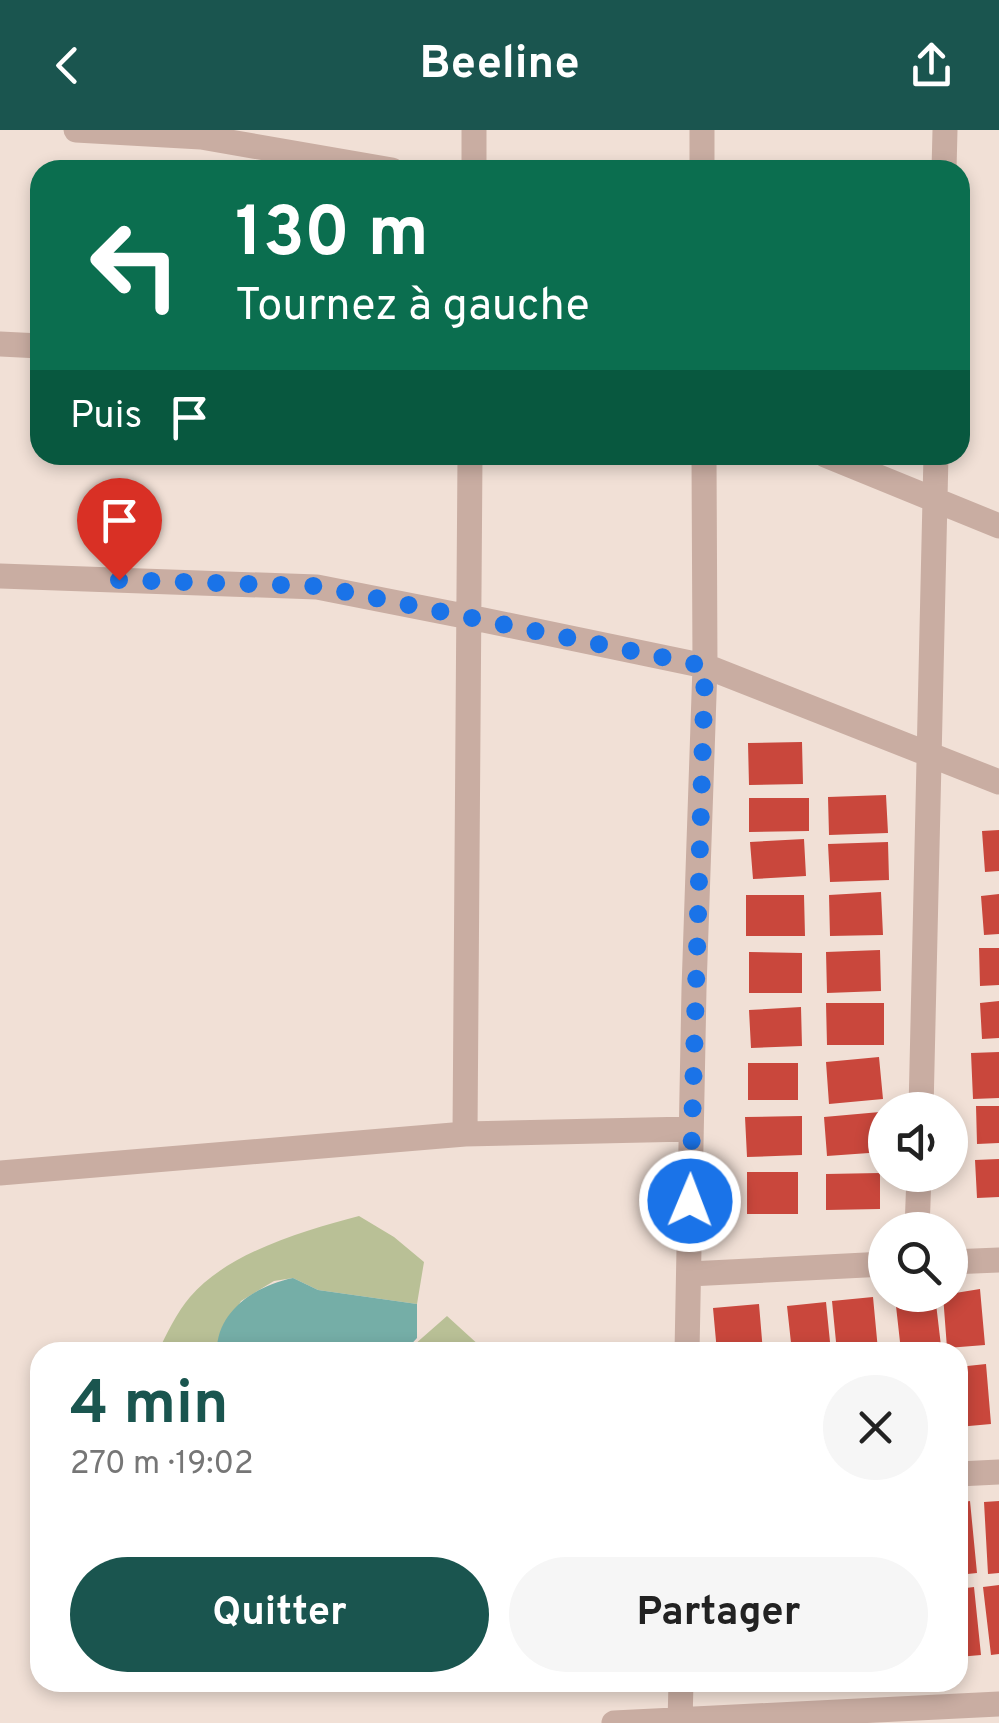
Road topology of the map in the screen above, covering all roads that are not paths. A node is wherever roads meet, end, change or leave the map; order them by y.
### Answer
1 (76, 130) edge
2 (474, 130) edge
3 (702, 130) edge
4 (945, 130) edge
5 (336, 160) edge
6 (474, 160) edge
7 (702, 160) edge
8 (944, 160) edge
9 (0, 344) edge
10 (30, 346) edge
11 (470, 465) edge
12 (704, 465) edge
13 (849, 465) edge
14 (936, 465) edge
15 (935, 500) junction
16 (999, 526) edge
17 (0, 576) edge
18 (469, 616) junction
19 (705, 666) junction
20 (932, 754) junction
21 (999, 782) edge
22 (922, 1092) edge
23 (691, 1129) junction
24 (465, 1134) junction
25 (0, 1173) edge
26 (999, 1260) edge
27 (968, 1261) edge
28 (868, 1265) edge
29 (689, 1274) junction
30 (688, 1342) edge
31 (999, 1472) edge
32 (968, 1474) edge
33 (681, 1692) edge
34 (999, 1704) edge
35 (903, 1716) edge
36 (680, 1722) edge
37 (614, 1723) edge

1 - 5 street
2 - 6 street
3 - 7 street
4 - 8 street
9 - 10 street
11 - 18 street
12 - 19 street
13 - 15 street
14 - 15 street
15 - 16 street
15 - 20 street
17 - 18 street
18 - 19 street
18 - 24 street
19 - 20 street
19 - 23 street
20 - 21 street
20 - 22 street
23 - 24 street
23 - 29 street
24 - 25 street
26 - 27 street
28 - 29 street
29 - 30 street
31 - 32 street
33 - 36 street
34 - 35 street
35 - 36 street
36 - 37 street

